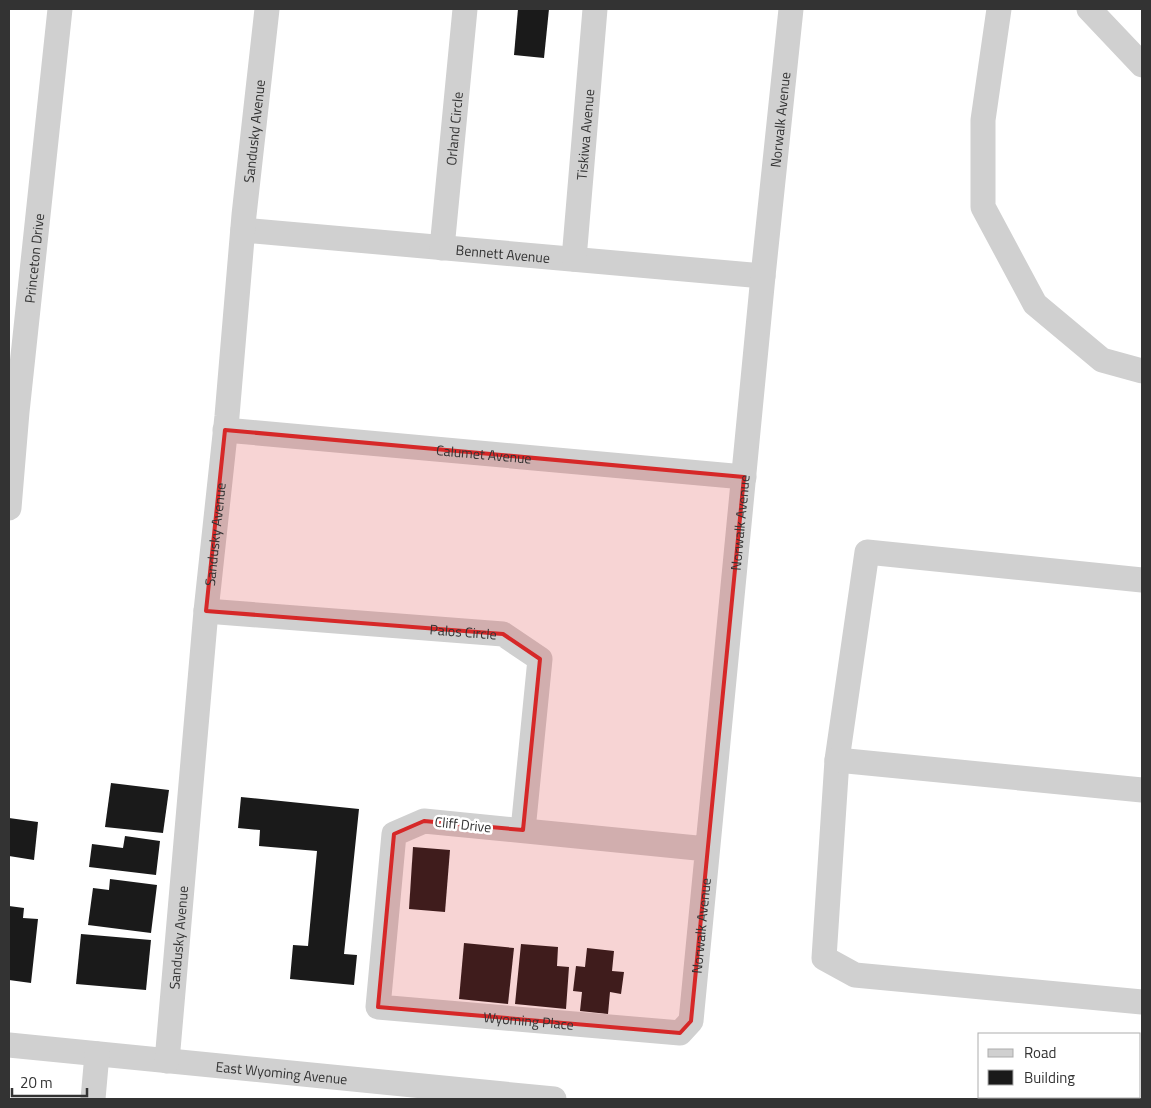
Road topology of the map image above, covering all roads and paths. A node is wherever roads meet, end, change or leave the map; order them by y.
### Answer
1 (60, 9) edge
2 (267, 9) edge
3 (465, 9) edge
4 (595, 9) edge
5 (791, 9) edge
6 (999, 9) edge
7 (1089, 9) edge
8 (1142, 66) edge
9 (243, 230) junction
10 (442, 248) junction
11 (574, 259) junction
12 (763, 276) junction
13 (1142, 371) edge
14 (13, 412) edge
15 (225, 430) junction
16 (744, 477) junction
17 (9, 508) edge
18 (1142, 580) edge
19 (206, 611) junction
20 (837, 760) junction
21 (1142, 790) edge
22 (523, 830) junction
23 (707, 849) junction
24 (1142, 1002) edge
25 (378, 1007) joint
26 (680, 1033) joint
27 (9, 1045) edge
28 (97, 1054) junction
29 (167, 1061) junction
30 (93, 1099) edge
31 (554, 1099) edge

1 - 14 street, Princeton Drive
2 - 9 street, Sandusky Avenue
3 - 10 street, Orland Circle
4 - 11 street, Tiskiwa Avenue
5 - 12 street, Norwalk Avenue
6 - 13 street
7 - 8 street
9 - 10 street, Bennett Avenue
9 - 15 street, Sandusky Avenue
10 - 11 street, Bennett Avenue
11 - 12 street, Bennett Avenue
12 - 16 street, Norwalk Avenue
14 - 17 street, Princeton Drive
15 - 16 street, Calumet Avenue
15 - 19 street, Sandusky Avenue
16 - 23 street, Norwalk Avenue
18 - 20 street
19 - 22 street, Palos Circle
19 - 29 street, Sandusky Avenue
20 - 21 street
20 - 24 street
22 - 23 street, Cliff Drive
22 - 25 street, Cliff Drive
23 - 26 street, Norwalk Avenue
25 - 26 street, Wyoming Place
27 - 28 street, East Wyoming Avenue
28 - 29 street, East Wyoming Avenue
28 - 30 street
29 - 31 street, East Wyoming Avenue

